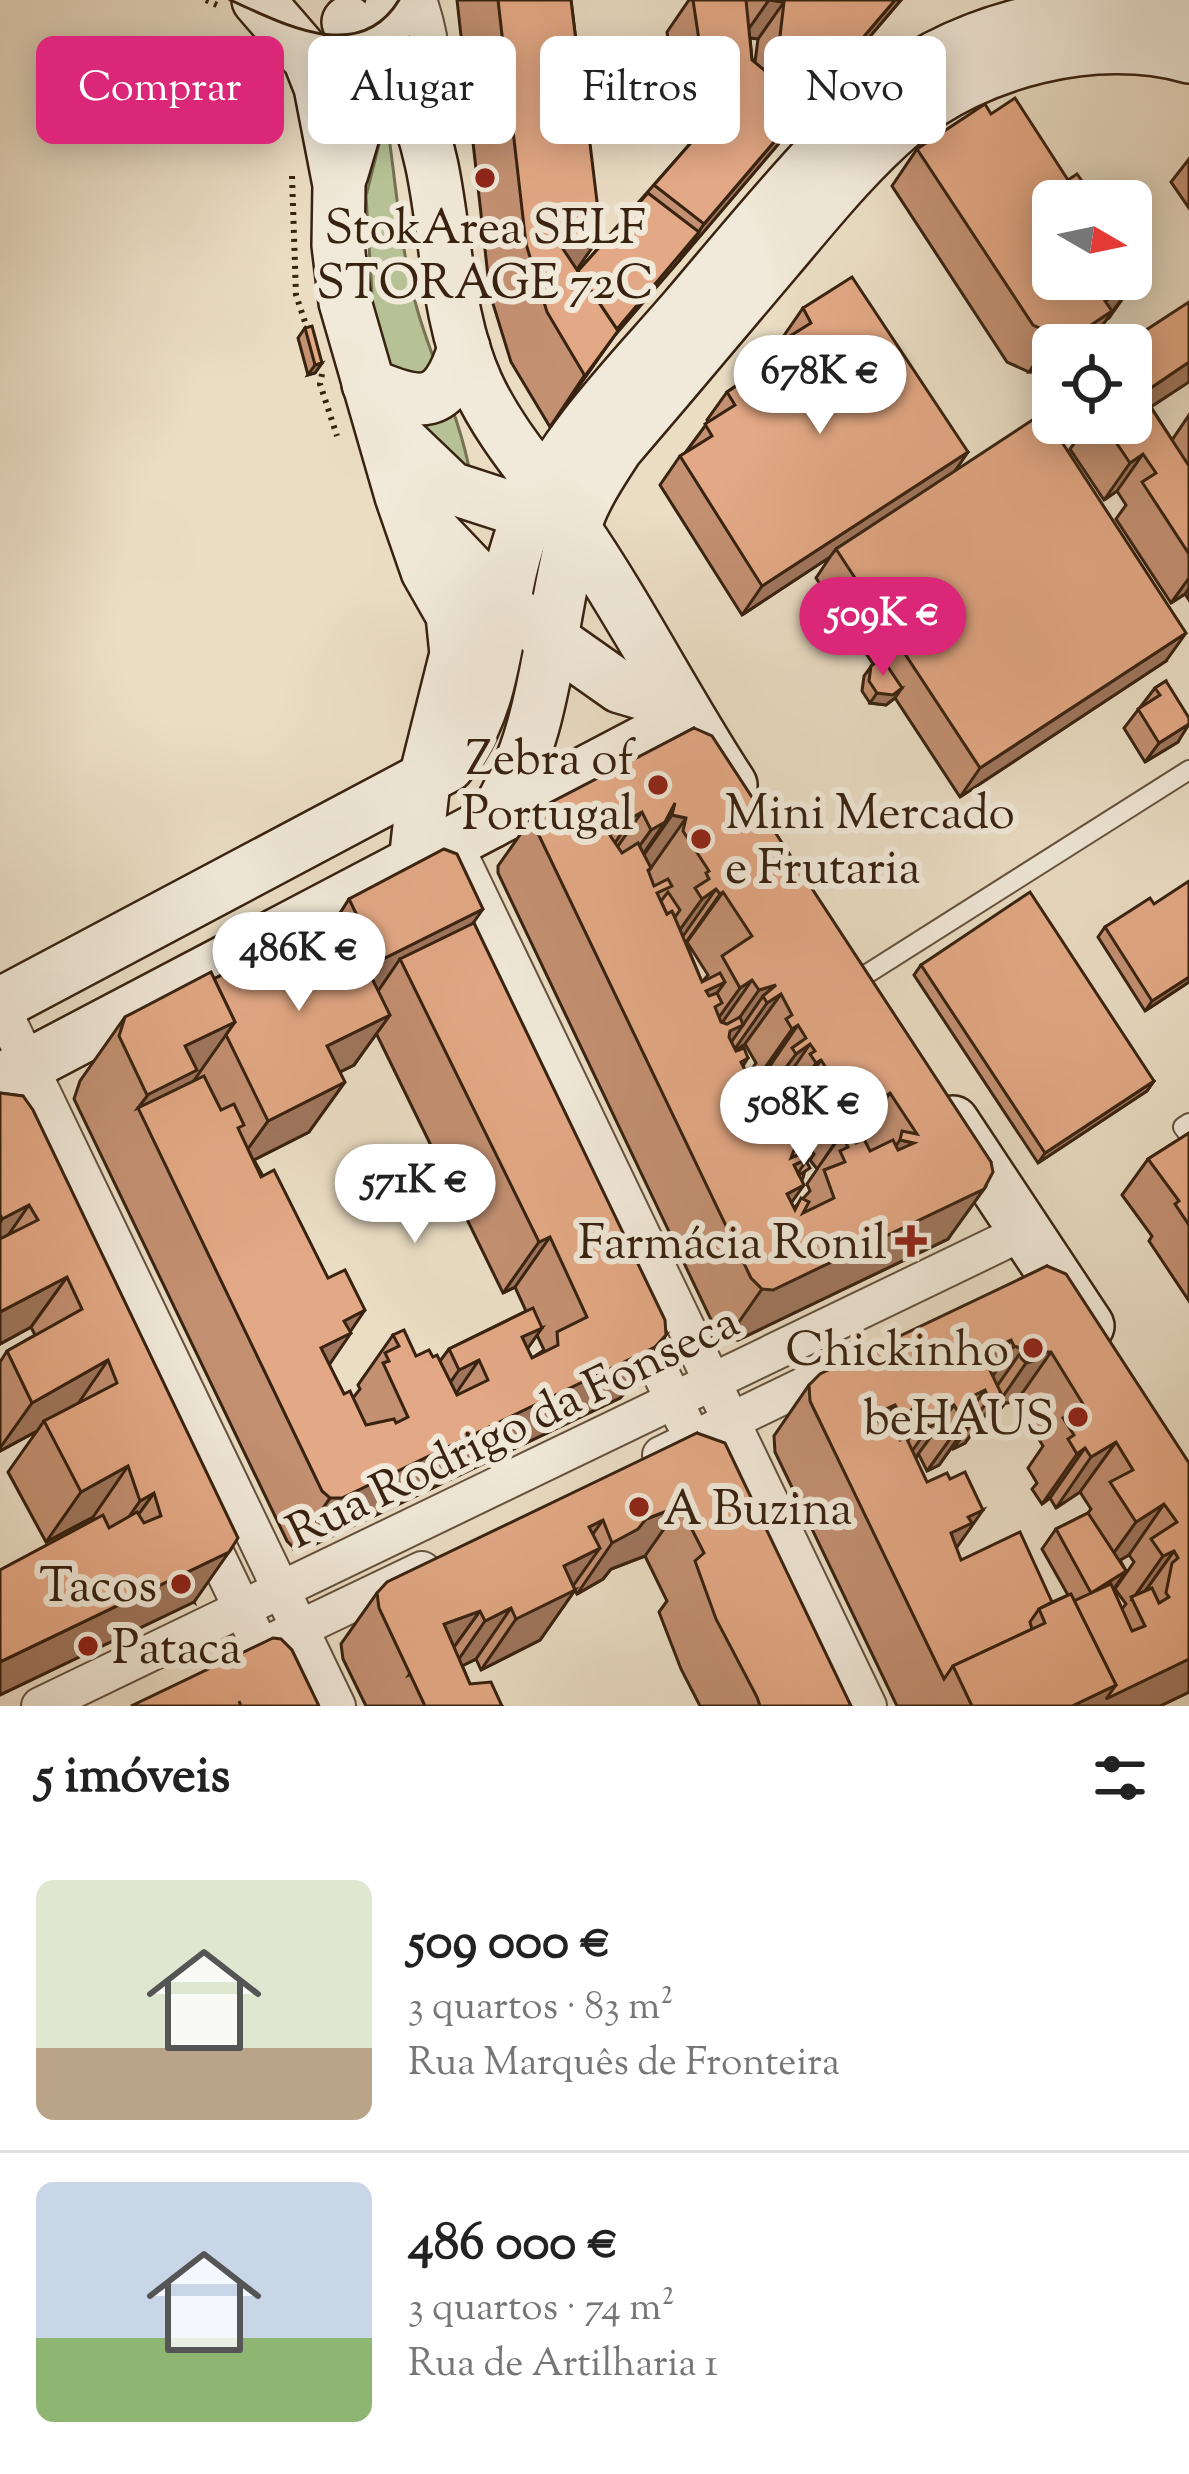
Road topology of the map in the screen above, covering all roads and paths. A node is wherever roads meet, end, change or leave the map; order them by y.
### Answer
1 (258, 0) edge
2 (268, 0) edge
3 (418, 0) edge
4 (1189, 16) edge
5 (375, 18) edge
6 (1189, 57) edge
7 (430, 161) junction
8 (338, 185) junction
9 (464, 348) junction
10 (375, 404) junction
11 (401, 496) junction
12 (550, 510) junction
13 (505, 606) junction
14 (554, 640) junction
15 (683, 711) junction
16 (1189, 770) edge
17 (424, 782) junction
18 (762, 832) edge
19 (447, 854) junction
20 (859, 979) edge
21 (0, 1005) edge
22 (932, 1089) edge
23 (9, 1092) edge
24 (1189, 1123) edge
25 (1189, 1136) edge
26 (1029, 1262) junction
27 (615, 1279) edge
28 (878, 1350) edge
29 (1114, 1367) edge
30 (712, 1382) junction
31 (674, 1401) junction
32 (731, 1421) junction
33 (692, 1440) junction
34 (639, 1466) edge
35 (711, 1478) edge
36 (184, 1488) edge
37 (454, 1554) edge
38 (281, 1590) junction
39 (242, 1609) junction
40 (300, 1629) junction
41 (261, 1647) junction
42 (211, 1671) edge
43 (40, 1706) edge
44 (289, 1706) edge
45 (337, 1706) edge
46 (868, 1706) edge

1 - 8 main road
2 - 5 main road
3 - 7 street
4 - 12 main road
5 - 7 main road
5 - 8 main road
6 - 12 main road
7 - 9 main road
8 - 10 main road
9 - 10 main road
9 - 12 main road
10 - 11 main road
10 - 12 main road
11 - 13 main road
11 - 17 main road
12 - 13 main road
12 - 14 main road
12 - 15 main road
13 - 14 main road
13 - 17 main road
14 - 15 main road
14 - 19 main road
15 - 18 main road
15 - 19 main road
16 - 20 lane
17 - 19 main road
17 - 21 main road
19 - 23 main road
19 - 30 street
21 - 23 street
22 - 26 main road
23 - 38 street
24 - 25 lane
26 - 29 main road
26 - 30 street, Rua Rodrigo da Fonseca
27 - 31 street
28 - 32 street, Rua Rodrigo da Fonseca
30 - 31 street, Rua Rodrigo da Fonseca
30 - 32 street
31 - 33 street
31 - 38 street, Rua Rodrigo da Fonseca
32 - 33 street, Rua Rodrigo da Fonseca
32 - 46 street
33 - 34 street, Rua Rodrigo da Fonseca
33 - 35 street
36 - 39 street
37 - 40 street, Rua Rodrigo da Fonseca
38 - 39 street, Rua Rodrigo da Fonseca
38 - 40 street
39 - 41 street
39 - 43 street, Rua Rodrigo da Fonseca
40 - 41 street, Rua Rodrigo da Fonseca
40 - 45 street
41 - 42 street, Rua Rodrigo da Fonseca
41 - 44 street

